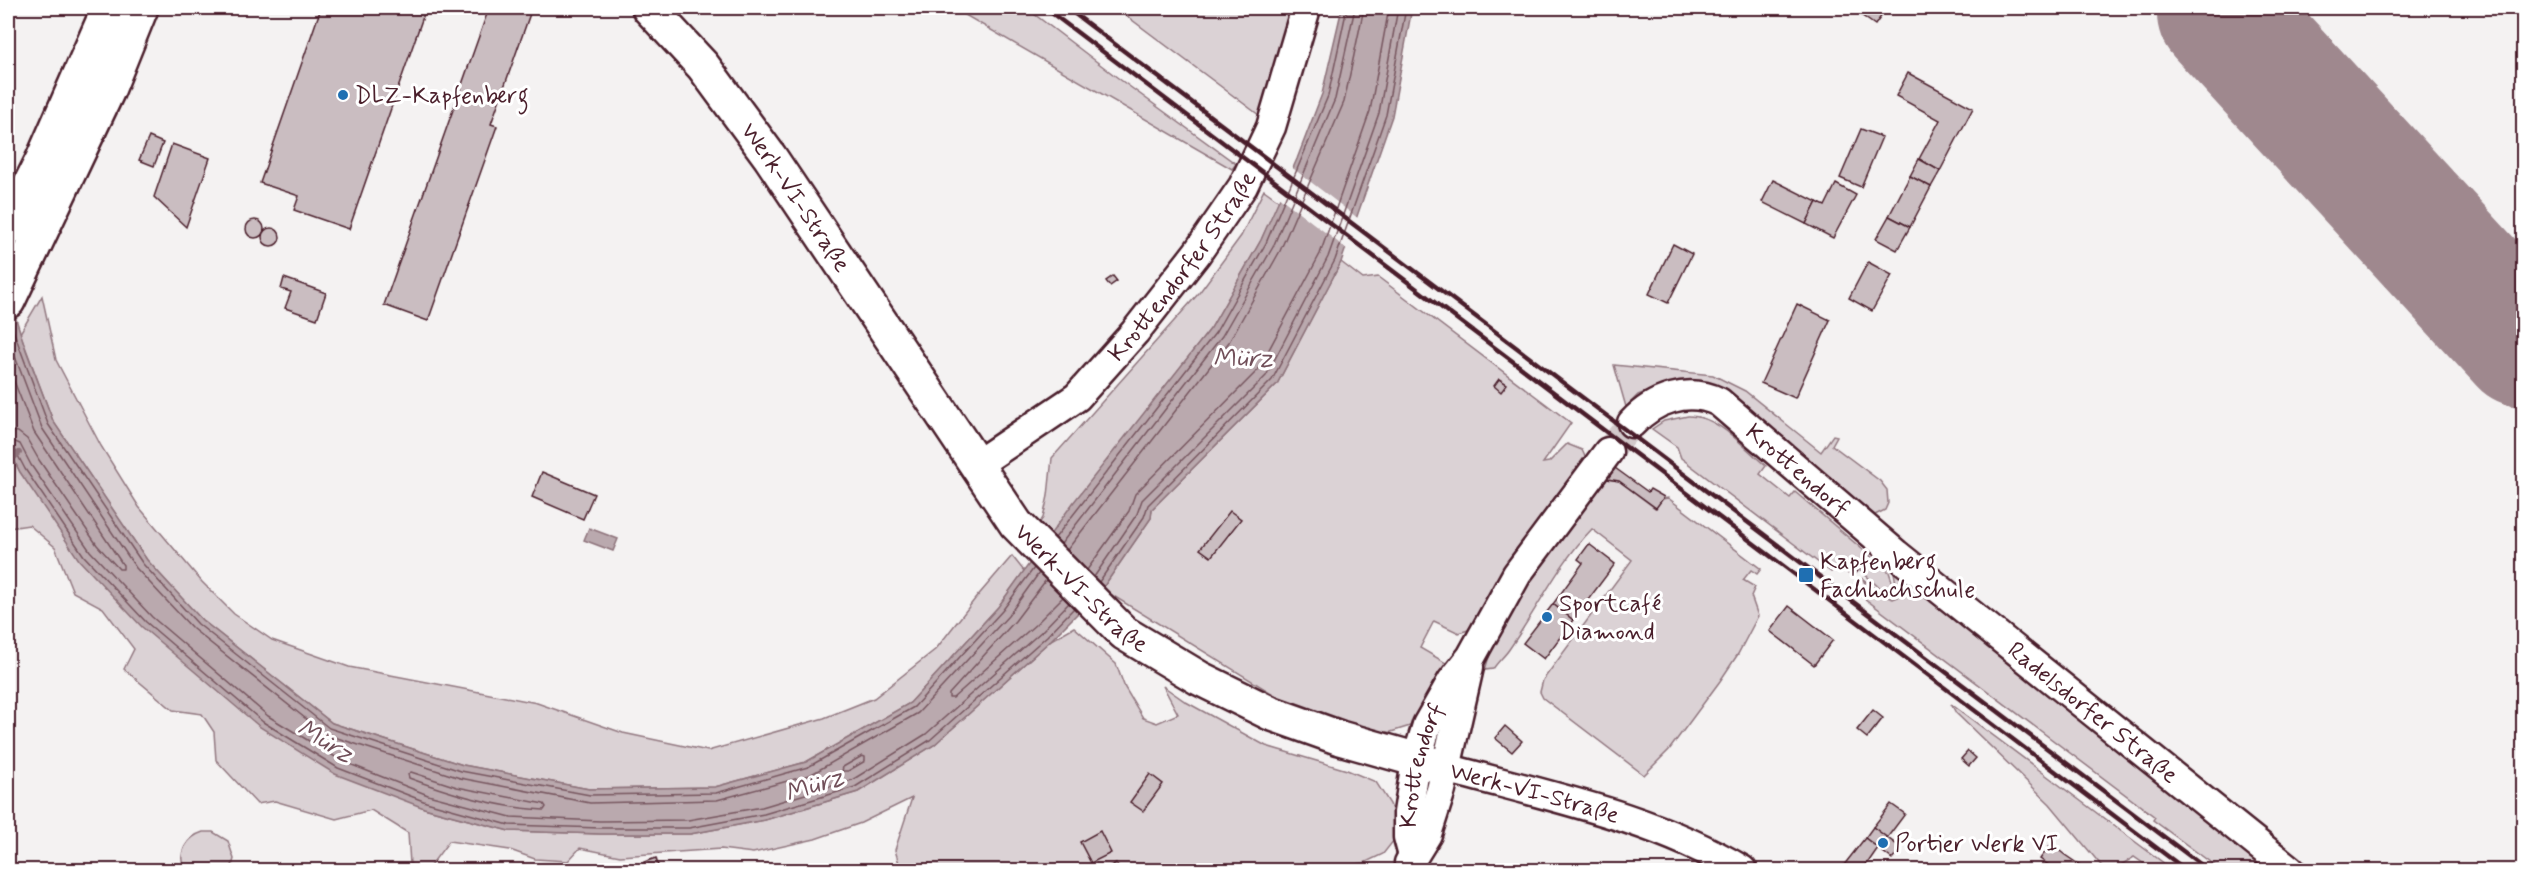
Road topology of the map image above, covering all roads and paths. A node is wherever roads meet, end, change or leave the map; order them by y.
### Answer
1 (109, 8) edge
2 (141, 8) edge
3 (649, 8) edge
4 (1306, 8) edge
5 (8, 229) edge
6 (8, 301) edge
7 (1632, 423) tunnel mouth
8 (1608, 452) tunnel mouth
9 (976, 465) junction
10 (1896, 554) joint
11 (1431, 764) junction
12 (1408, 863) edge
13 (1742, 870) edge
14 (2290, 870) edge

1 - 5 main road
2 - 6 main road
3 - 9 main road, Werk-VI-Straße
4 - 9 street, Krottendorfer Straße
7 - 10 street, Krottendorf
8 - 11 street, Krottendorf
9 - 11 main road, Werk-VI-Straße
10 - 14 street, Radelsdorfer Straße
11 - 12 street, Krottendorf
11 - 13 street, Werk-VI-Straße

